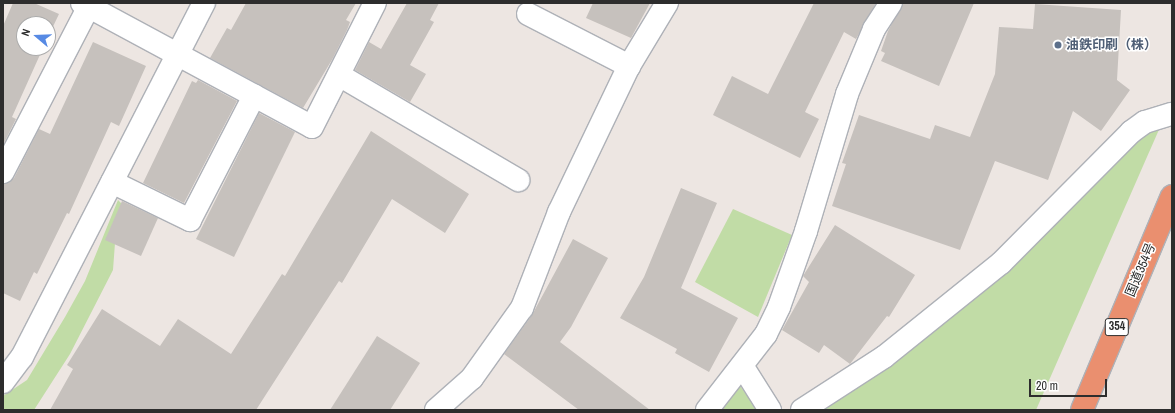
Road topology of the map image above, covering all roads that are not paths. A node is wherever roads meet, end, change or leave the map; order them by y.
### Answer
1 (204, 3) edge
2 (375, 3) edge
3 (667, 3) edge
4 (891, 3) edge
5 (86, 5) edge
6 (528, 14) dead end
7 (177, 55) junction
8 (629, 66) junction
9 (339, 75) junction
10 (254, 96) junction
11 (1172, 114) edge
12 (3, 172) edge
13 (518, 180) dead end
14 (112, 182) junction
15 (1172, 196) edge
16 (742, 367) junction
17 (3, 382) edge
18 (436, 410) edge
19 (707, 410) edge
20 (770, 410) edge
21 (802, 410) edge
22 (1082, 410) edge

1 - 7 street
2 - 9 street
3 - 8 street
4 - 16 street
5 - 7 street
5 - 12 street
6 - 8 street
7 - 10 street
7 - 14 street
8 - 18 street
9 - 10 street
9 - 13 street
10 - 14 street
11 - 21 street
14 - 17 street
15 - 22 highway, 国道354号 / 354
16 - 19 street
16 - 20 street

